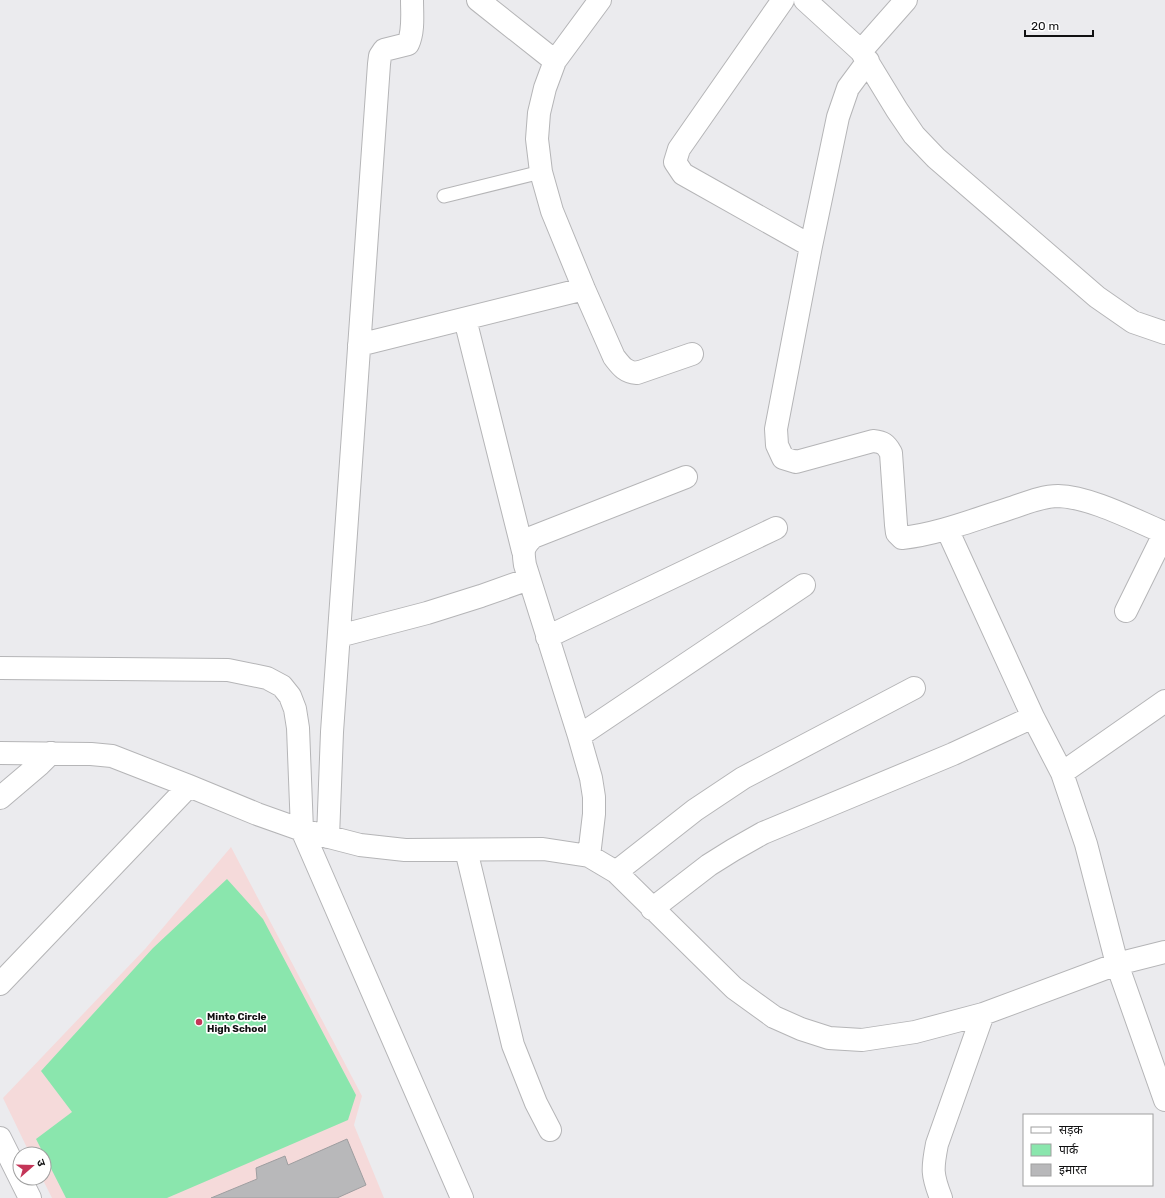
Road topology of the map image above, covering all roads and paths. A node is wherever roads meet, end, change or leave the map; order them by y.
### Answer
1 (412, 0) edge
2 (478, 0) edge
3 (600, 0) edge
4 (783, 0) edge
5 (805, 0) edge
6 (906, 0) edge
7 (864, 56) junction
8 (555, 61) junction
9 (541, 172) junction
10 (444, 196) dead end
11 (811, 246) junction
12 (584, 289) junction
13 (465, 319) junction
14 (1165, 333) edge
15 (359, 345) junction
16 (692, 354) dead end
17 (686, 477) dead end
18 (776, 528) dead end
19 (947, 528) junction
20 (1165, 533) edge
21 (523, 551) junction
22 (529, 578) junction
23 (804, 585) dead end
24 (1126, 611) dead end
25 (339, 636) junction
26 (547, 637) junction
27 (0, 668) edge
28 (914, 688) dead end
29 (1165, 701) edge
30 (1033, 718) junction
31 (579, 736) junction
32 (0, 753) edge
33 (51, 753) junction
34 (1062, 773) junction
35 (189, 786) junction
36 (0, 798) edge
37 (302, 830) junction
38 (328, 837) junction
39 (466, 850) junction
40 (589, 856) junction
41 (616, 872) junction
42 (652, 909) junction
43 (1165, 952) edge
44 (1117, 964) junction
45 (0, 984) edge
46 (983, 1014) junction
47 (1165, 1100) edge
48 (550, 1130) dead end
49 (0, 1138) edge
50 (12, 1162) edge
51 (24, 1186) edge
52 (30, 1198) edge
53 (462, 1198) edge
54 (941, 1198) edge

1 - 15 street
2 - 8 street
3 - 8 street
4 - 11 street
5 - 7 street
6 - 7 street
7 - 11 street
7 - 14 street
8 - 9 street
9 - 10 lane
9 - 12 street
11 - 19 street
12 - 13 street
12 - 16 street
13 - 15 street
13 - 21 street
15 - 25 street
17 - 21 street
18 - 26 street
19 - 20 street
19 - 30 street
20 - 24 street
21 - 22 street
22 - 25 street
22 - 26 street
23 - 31 street
25 - 38 street
26 - 31 street
27 - 37 street
28 - 41 street
29 - 34 street
30 - 34 street
30 - 42 street
31 - 40 street
32 - 33 street
33 - 35 street
33 - 36 street
34 - 44 street
35 - 37 street
35 - 45 street
37 - 38 street
37 - 53 street
38 - 39 street
39 - 40 street
39 - 48 street
40 - 41 street
41 - 42 street
42 - 46 street
43 - 44 street
44 - 46 street
44 - 47 street
46 - 54 street
49 - 50 street
51 - 52 street

